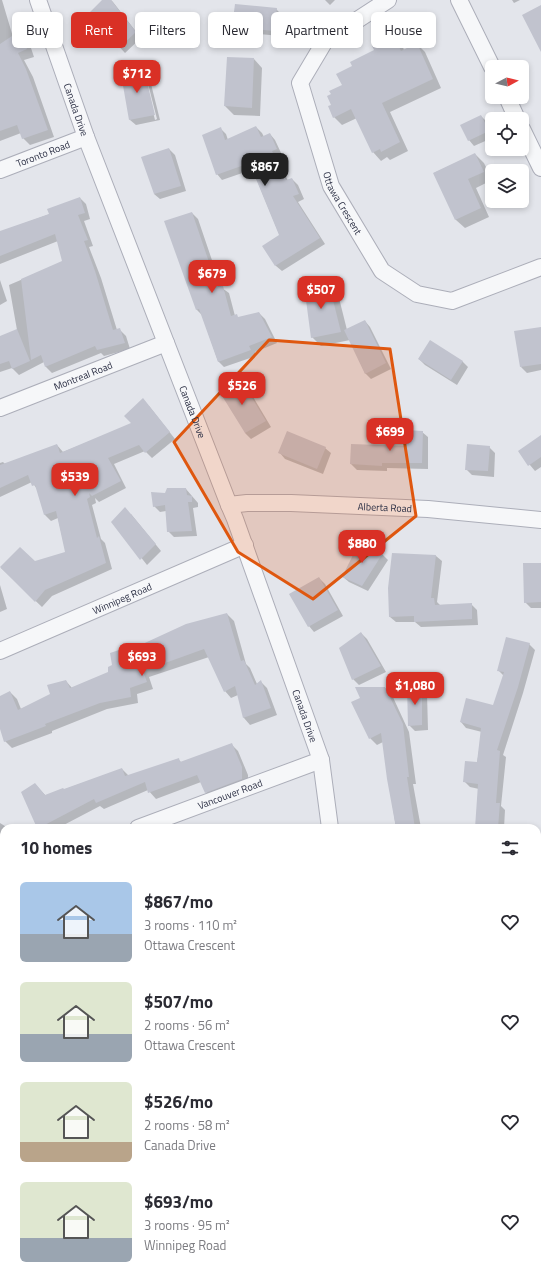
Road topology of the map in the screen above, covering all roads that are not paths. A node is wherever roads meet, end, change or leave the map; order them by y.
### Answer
1 (38, 0) edge
2 (388, 0) edge
3 (459, 0) edge
4 (489, 60) edge
5 (86, 137) junction
6 (529, 143) edge
7 (541, 168) edge
8 (0, 170) edge
9 (541, 267) edge
10 (166, 343) junction
11 (0, 408) edge
12 (229, 505) junction
13 (541, 520) edge
14 (245, 545) junction
15 (0, 651) edge
16 (321, 760) junction
17 (149, 824) edge
18 (329, 824) edge

1 - 5 street, Canada Drive
2 - 9 street, Ottawa Crescent
3 - 4 street
5 - 8 street, Toronto Road
5 - 10 street, Canada Drive
6 - 7 street
10 - 11 street, Montreal Road
10 - 12 street, Canada Drive
12 - 13 street, Alberta Road
12 - 14 street, Canada Drive
14 - 15 street, Winnipeg Road
14 - 16 street, Canada Drive
16 - 17 street, Vancouver Road
16 - 18 street, Canada Drive

